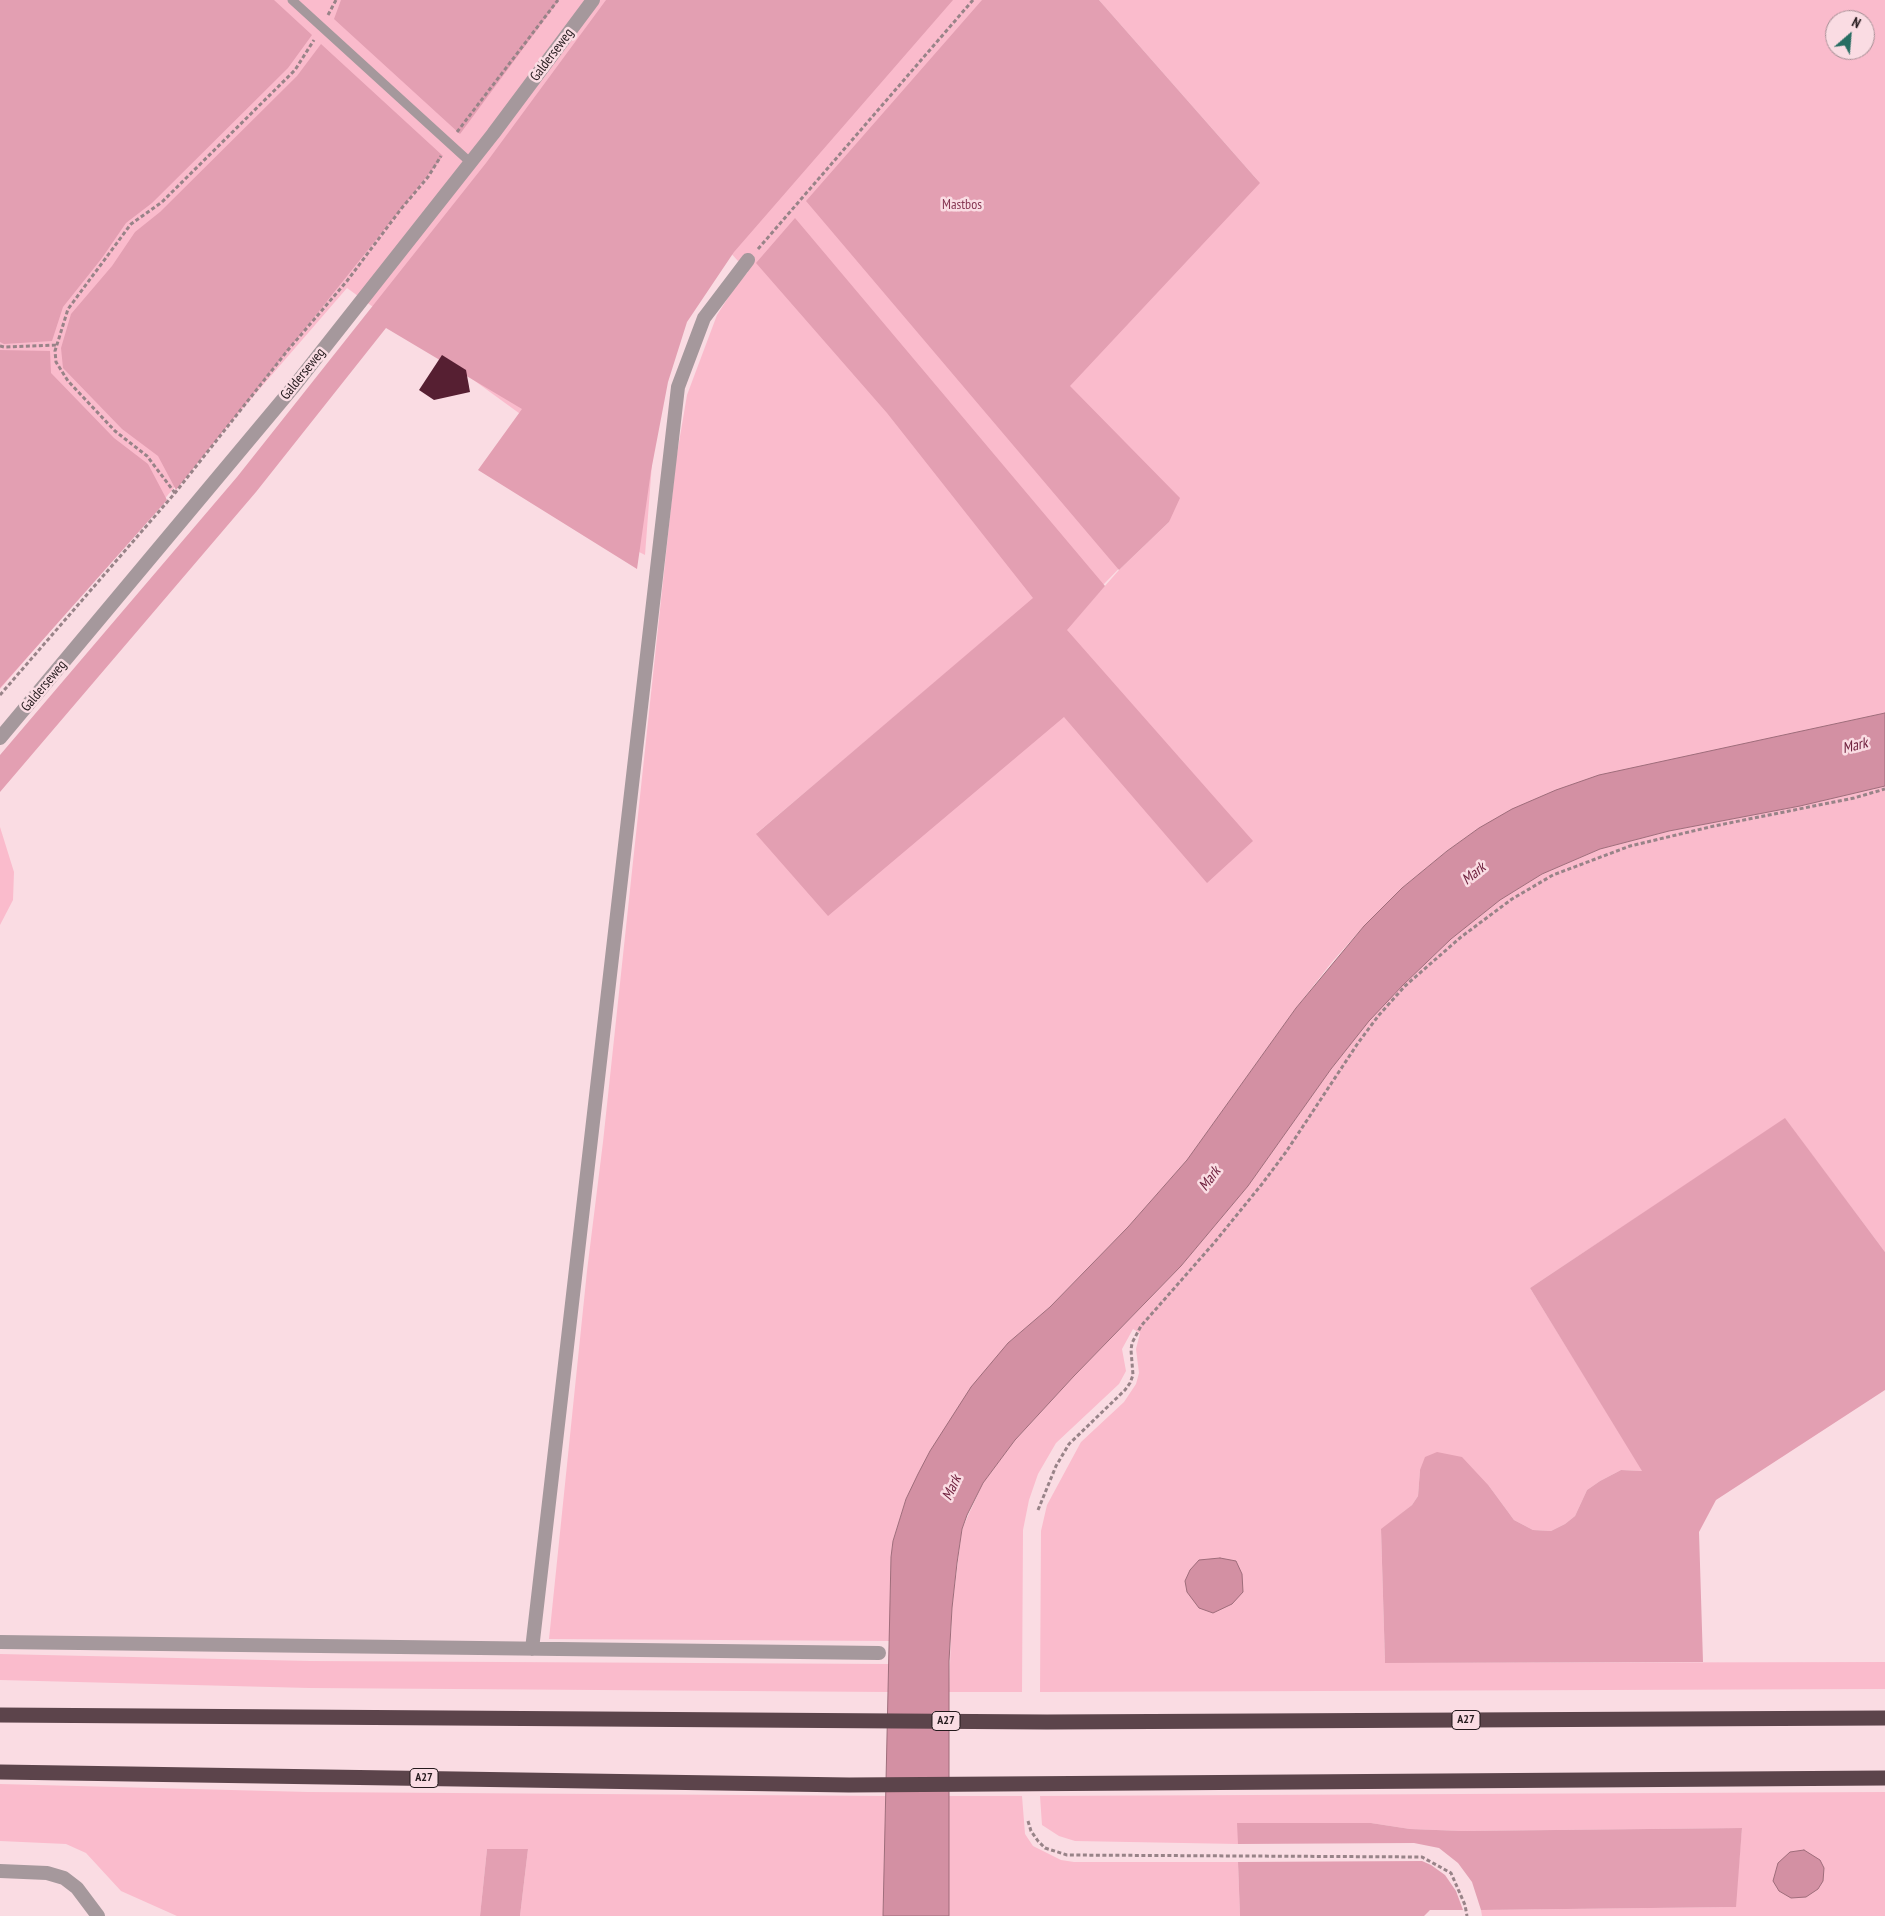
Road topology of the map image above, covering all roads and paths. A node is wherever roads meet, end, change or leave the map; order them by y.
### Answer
1 (292, 0) edge
2 (336, 0) edge
3 (558, 0) edge
4 (593, 0) edge
5 (973, 0) edge
6 (322, 27) junction
7 (448, 143) junction
8 (470, 163) junction
9 (748, 260) joint
10 (57, 345) junction
11 (0, 346) edge
12 (175, 493) junction
13 (0, 695) edge
14 (0, 738) edge
15 (1885, 789) edge
16 (1038, 1510) dead end
17 (0, 1642) edge
18 (532, 1648) junction
19 (879, 1653) dead end
20 (0, 1715) edge
21 (1885, 1718) edge
22 (0, 1772) edge
23 (1885, 1778) edge
24 (1028, 1821) dead end
25 (0, 1870) edge
26 (98, 1916) edge
27 (1467, 1916) edge

1 - 6 lane
2 - 6 path
3 - 7 path, Galderseweg
4 - 8 street, Galderseweg
5 - 9 path
6 - 7 lane
6 - 10 path
7 - 8 lane
7 - 12 path, Galderseweg
8 - 14 street, Galderseweg
9 - 18 street
10 - 11 path
10 - 12 path
12 - 13 path, Galderseweg
15 - 16 path
17 - 18 street
18 - 19 street
20 - 21 highway, A27
22 - 23 highway, A27
24 - 27 path
25 - 26 street

